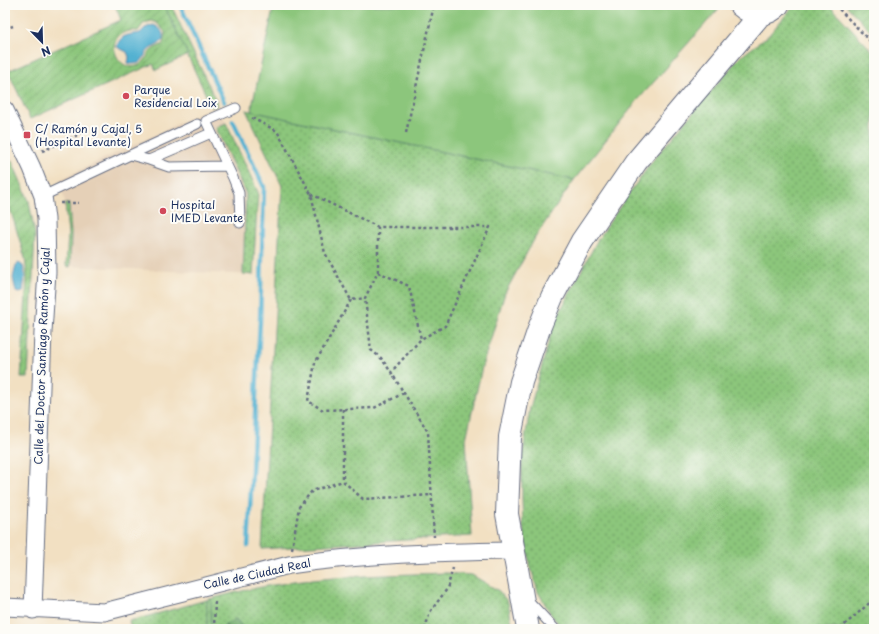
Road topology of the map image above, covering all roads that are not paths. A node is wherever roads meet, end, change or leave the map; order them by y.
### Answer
1 (740, 5) edge
2 (769, 9) edge
3 (742, 34) junction
4 (236, 108) dead end
5 (5, 110) edge
6 (197, 124) dead end
7 (211, 134) junction
8 (130, 155) junction
9 (149, 160) junction
10 (227, 166) junction
11 (42, 196) junction
12 (240, 223) dead end
13 (513, 551) junction
14 (522, 594) junction
15 (5, 607) edge
16 (33, 610) junction
17 (528, 629) edge
18 (555, 629) edge

1 - 2 street
1 - 3 street
2 - 3 street
3 - 13 street
4 - 7 lane
5 - 11 street, Calle del Doctor Santiago Ramón y Cajal
6 - 8 lane
7 - 9 lane
7 - 10 lane
8 - 9 lane
8 - 11 lane
9 - 10 lane
10 - 12 lane
11 - 16 street, Calle del Doctor Santiago Ramón y Cajal
13 - 14 street
13 - 16 street, Calle de Ciudad Real
14 - 17 street
14 - 18 lane
15 - 16 street, Calle de Ciudad Real

